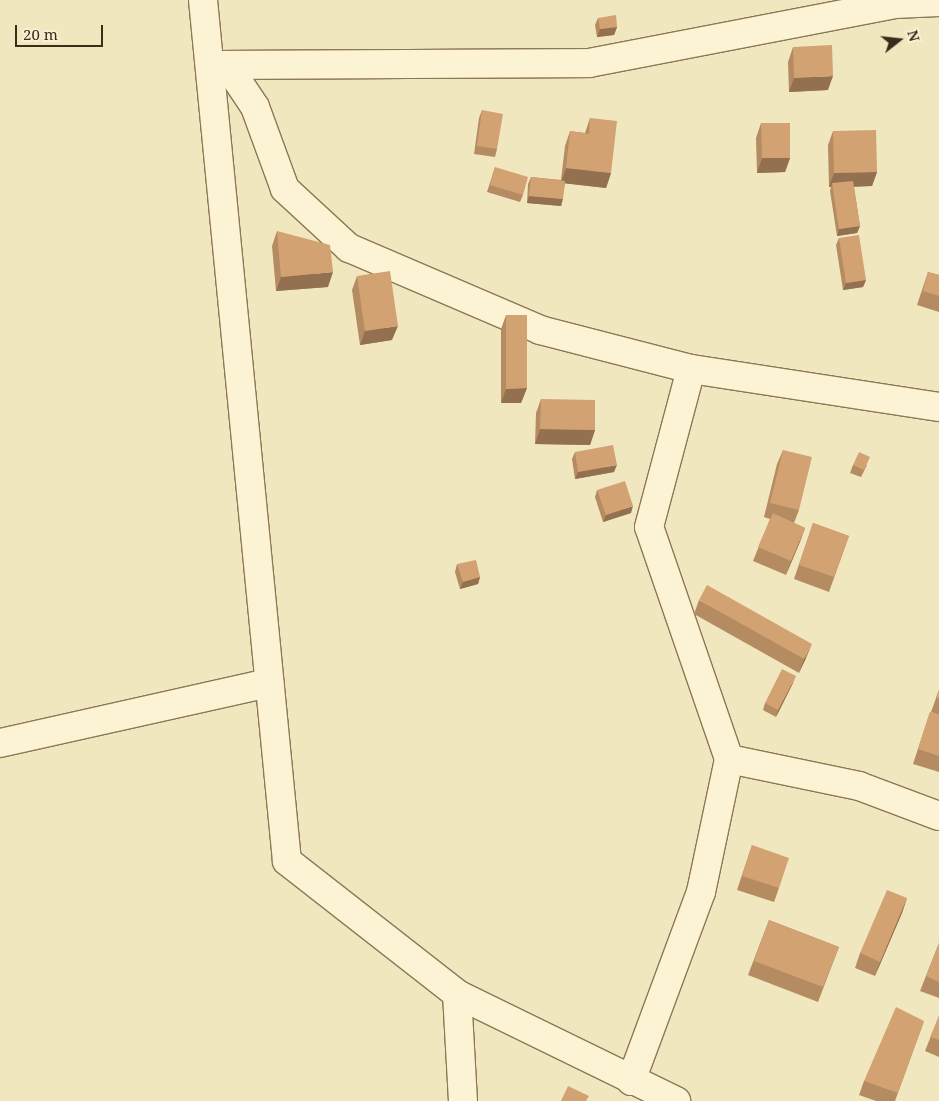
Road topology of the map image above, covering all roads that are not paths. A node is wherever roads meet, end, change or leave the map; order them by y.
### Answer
1 (203, 0) edge
2 (939, 2) edge
3 (219, 65) junction
4 (691, 369) junction
5 (939, 408) edge
6 (269, 683) junction
7 (0, 743) edge
8 (729, 759) junction
9 (939, 816) edge
10 (457, 994) junction
11 (631, 1081) junction
12 (463, 1101) edge
13 (676, 1101) edge

1 - 3 street
2 - 3 street
3 - 4 street
3 - 6 street
4 - 5 street
4 - 8 street
6 - 7 street
6 - 10 street
8 - 9 street
8 - 11 street
10 - 11 street
10 - 12 street
11 - 13 street

